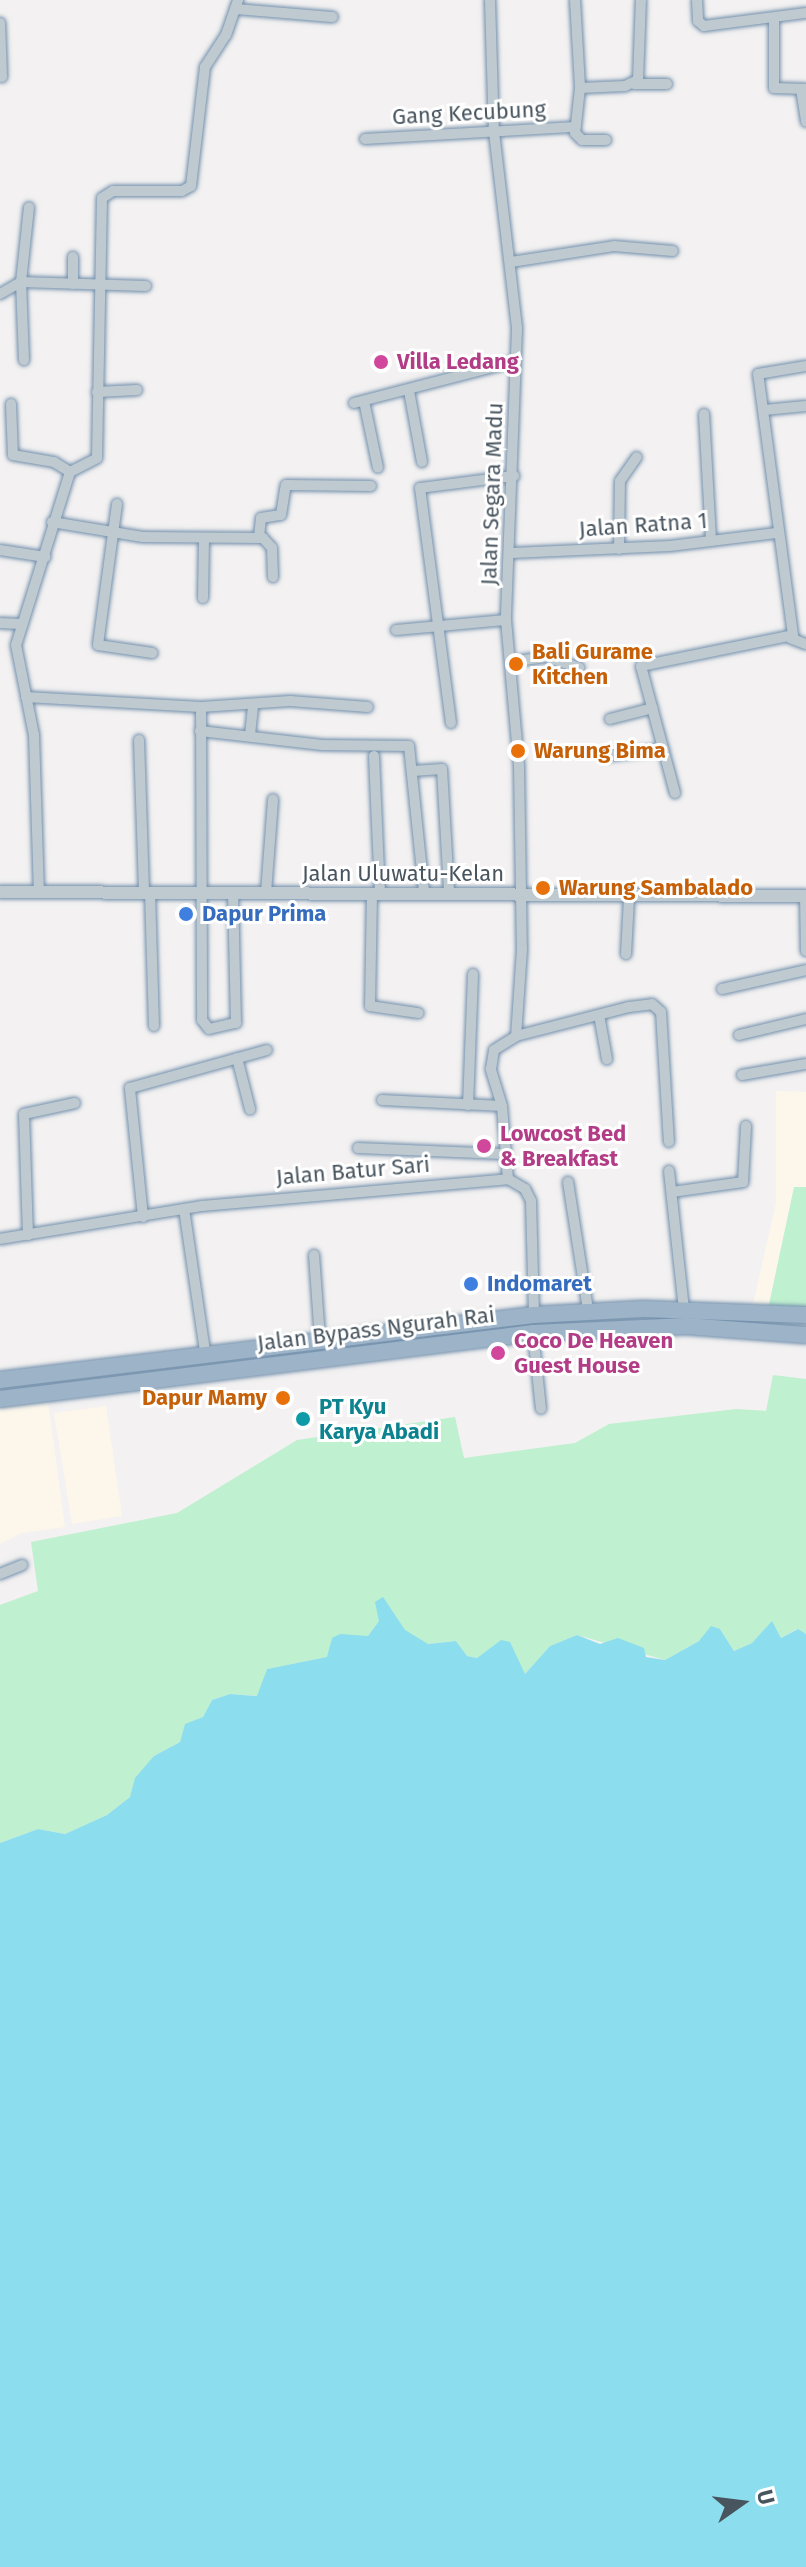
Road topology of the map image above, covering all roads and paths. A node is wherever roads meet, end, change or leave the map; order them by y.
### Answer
1 (490, 0) edge
2 (575, 0) edge
3 (641, 0) edge
4 (697, 0) edge
5 (236, 5) edge
6 (806, 13) edge
7 (333, 17) dead end
8 (774, 18) junction
9 (0, 23) edge
10 (5, 77) edge
11 (634, 84) junction
12 (667, 84) dead end
13 (580, 88) junction
14 (803, 89) edge
15 (806, 122) edge
16 (575, 127) junction
17 (494, 132) junction
18 (365, 139) dead end
19 (606, 140) dead end
20 (29, 207) dead end
21 (673, 251) dead end
22 (73, 257) dead end
23 (511, 262) junction
24 (21, 282) junction
25 (73, 284) junction
26 (100, 286) junction
27 (146, 286) dead end
28 (0, 294) edge
29 (24, 360) dead end
30 (516, 361) junction
31 (806, 366) edge
32 (137, 390) dead end
33 (409, 391) junction
34 (97, 392) junction
35 (11, 404) dead end
36 (806, 406) edge
37 (764, 410) junction
38 (704, 414) dead end
39 (637, 457) dead end
40 (422, 462) dead end
41 (378, 468) dead end
42 (70, 472) junction
43 (514, 476) junction
44 (371, 486) dead end
45 (117, 504) dead end
46 (52, 522) junction
47 (776, 533) junction
48 (113, 534) junction
49 (259, 537) junction
50 (204, 538) junction
51 (711, 541) junction
52 (619, 549) junction
53 (0, 550) edge
54 (512, 553) junction
55 (45, 557) junction
56 (273, 577) dead end
57 (203, 598) dead end
58 (506, 620) junction
59 (0, 623) edge
60 (20, 624) junction
61 (435, 625) junction
62 (396, 630) dead end
63 (790, 638) junction
64 (806, 644) edge
65 (152, 653) dead end
66 (510, 662) junction
67 (579, 668) dead end
68 (26, 697) junction
69 (253, 704) junction
70 (201, 707) junction
71 (368, 707) dead end
72 (653, 708) junction
73 (610, 719) dead end
74 (451, 723) dead end
75 (200, 731) junction
76 (250, 735) junction
77 (139, 740) dead end
78 (664, 749) junction
79 (374, 756) dead end
80 (606, 756) dead end
81 (413, 771) junction
82 (675, 793) dead end
83 (273, 799) dead end
84 (0, 892) edge
85 (39, 892) junction
86 (147, 892) junction
87 (424, 892) junction
88 (449, 892) junction
89 (233, 893) junction
90 (266, 893) junction
91 (376, 893) junction
92 (203, 894) junction
93 (519, 894) junction
94 (806, 896) edge
95 (629, 899) junction
96 (806, 951) edge
97 (626, 954) dead end
98 (806, 970) edge
99 (473, 974) dead end
100 (722, 989) dead end
101 (418, 1013) dead end
102 (599, 1015) junction
103 (806, 1019) edge
104 (154, 1026) dead end
105 (739, 1035) dead end
106 (516, 1036) junction
107 (267, 1050) dead end
108 (237, 1058) junction
109 (607, 1059) dead end
110 (806, 1064) edge
111 (742, 1075) dead end
112 (382, 1100) dead end
113 (75, 1103) dead end
114 (468, 1105) junction
115 (502, 1106) junction
116 (250, 1109) dead end
117 (746, 1126) dead end
118 (669, 1142) dead end
119 (358, 1148) dead end
120 (503, 1154) junction
121 (669, 1171) dead end
122 (508, 1179) junction
123 (568, 1182) dead end
124 (672, 1192) junction
125 (184, 1209) junction
126 (143, 1217) junction
127 (28, 1235) junction
128 (0, 1239) edge
129 (314, 1255) dead end
130 (684, 1309) junction
131 (588, 1310) junction
132 (534, 1315) junction
133 (806, 1315) edge
134 (533, 1333) junction
135 (806, 1335) edge
136 (320, 1338) junction
137 (205, 1352) junction
138 (0, 1380) edge
139 (0, 1399) edge
140 (541, 1409) dead end
141 (22, 1565) dead end
142 (0, 1574) edge

1 - 17 street, Jalan Segara Madu
2 - 13 street
3 - 11 street
4 - 8 street
5 - 7 street
5 - 26 street
6 - 8 street
8 - 14 street
9 - 10 street
11 - 12 street
11 - 13 street
13 - 16 street
14 - 15 street
16 - 17 street, Gang Kecubung
16 - 19 street
17 - 18 street, Gang Kecubung
17 - 23 street, Jalan Segara Madu
20 - 24 street
21 - 23 street
22 - 25 street
23 - 30 street, Jalan Segara Madu
24 - 25 street
24 - 28 street
24 - 29 street
25 - 26 street
26 - 27 street
26 - 34 street
30 - 33 street
30 - 43 street, Jalan Segara Madu
31 - 37 street
32 - 34 street
33 - 40 street
33 - 41 street
34 - 42 street
35 - 42 street
36 - 37 street
37 - 47 street
38 - 51 street
39 - 52 street
42 - 46 street
43 - 54 street, Jalan Segara Madu
43 - 61 street
44 - 49 street
45 - 48 street
46 - 48 street
46 - 55 street
47 - 51 street, Jalan Ratna 1
47 - 63 street
48 - 50 street
48 - 65 street
49 - 50 street
49 - 56 street
50 - 57 street
51 - 52 street, Jalan Ratna 1
52 - 54 street, Jalan Ratna 1
53 - 55 street
54 - 58 street, Jalan Segara Madu
55 - 60 street
58 - 61 street
58 - 66 street, Jalan Segara Madu
59 - 60 street
60 - 68 street
61 - 62 street
61 - 74 street
63 - 64 street
63 - 72 street
66 - 67 street
66 - 93 street, Jalan Segara Madu
68 - 70 street
68 - 85 street
69 - 70 street
69 - 71 street
69 - 76 street
70 - 75 street
72 - 73 street
72 - 78 street
75 - 76 street
75 - 92 street
76 - 81 street
77 - 86 street
78 - 80 street
78 - 82 street
79 - 91 street
81 - 87 street
81 - 88 street
83 - 90 street
84 - 85 street, Jalan Uluwatu-Kelan
85 - 86 street, Jalan Uluwatu-Kelan
86 - 92 street, Jalan Uluwatu-Kelan
86 - 104 street
87 - 88 street, Jalan Uluwatu-Kelan
87 - 91 street, Jalan Uluwatu-Kelan
88 - 93 street, Jalan Uluwatu-Kelan
89 - 90 street, Jalan Uluwatu-Kelan
89 - 92 street, Jalan Uluwatu-Kelan
89 - 92 street
90 - 91 street, Jalan Uluwatu-Kelan
91 - 101 street
93 - 95 street, Jalan Uluwatu-Kelan
93 - 106 street
94 - 95 street, Jalan Uluwatu-Kelan
94 - 96 street
95 - 97 street
98 - 100 street
99 - 114 street
102 - 106 street
102 - 109 street
102 - 118 street
103 - 105 street
106 - 115 street
107 - 108 street
108 - 116 street
108 - 126 street
110 - 111 street
112 - 114 street
113 - 127 street
114 - 115 street
115 - 120 street
117 - 124 street
119 - 120 street
120 - 122 street
121 - 124 street
122 - 125 street, Jalan Batur Sari
122 - 132 street
123 - 131 street
124 - 130 street
125 - 126 street, Jalan Batur Sari
125 - 137 street
126 - 127 street, Jalan Batur Sari
127 - 128 street, Jalan Batur Sari
129 - 136 street
130 - 131 highway, Jalan Bypass Ngurah Rai
130 - 133 highway, Jalan Bypass Ngurah Rai
131 - 132 highway, Jalan Bypass Ngurah Rai
132 - 136 highway, Jalan Bypass Ngurah Rai
134 - 135 highway, Jalan Bypass Ngurah Rai
134 - 139 highway, Jalan Bypass Ngurah Rai
134 - 140 street
136 - 137 highway, Jalan Bypass Ngurah Rai
137 - 138 highway, Jalan Bypass Ngurah Rai
141 - 142 street

